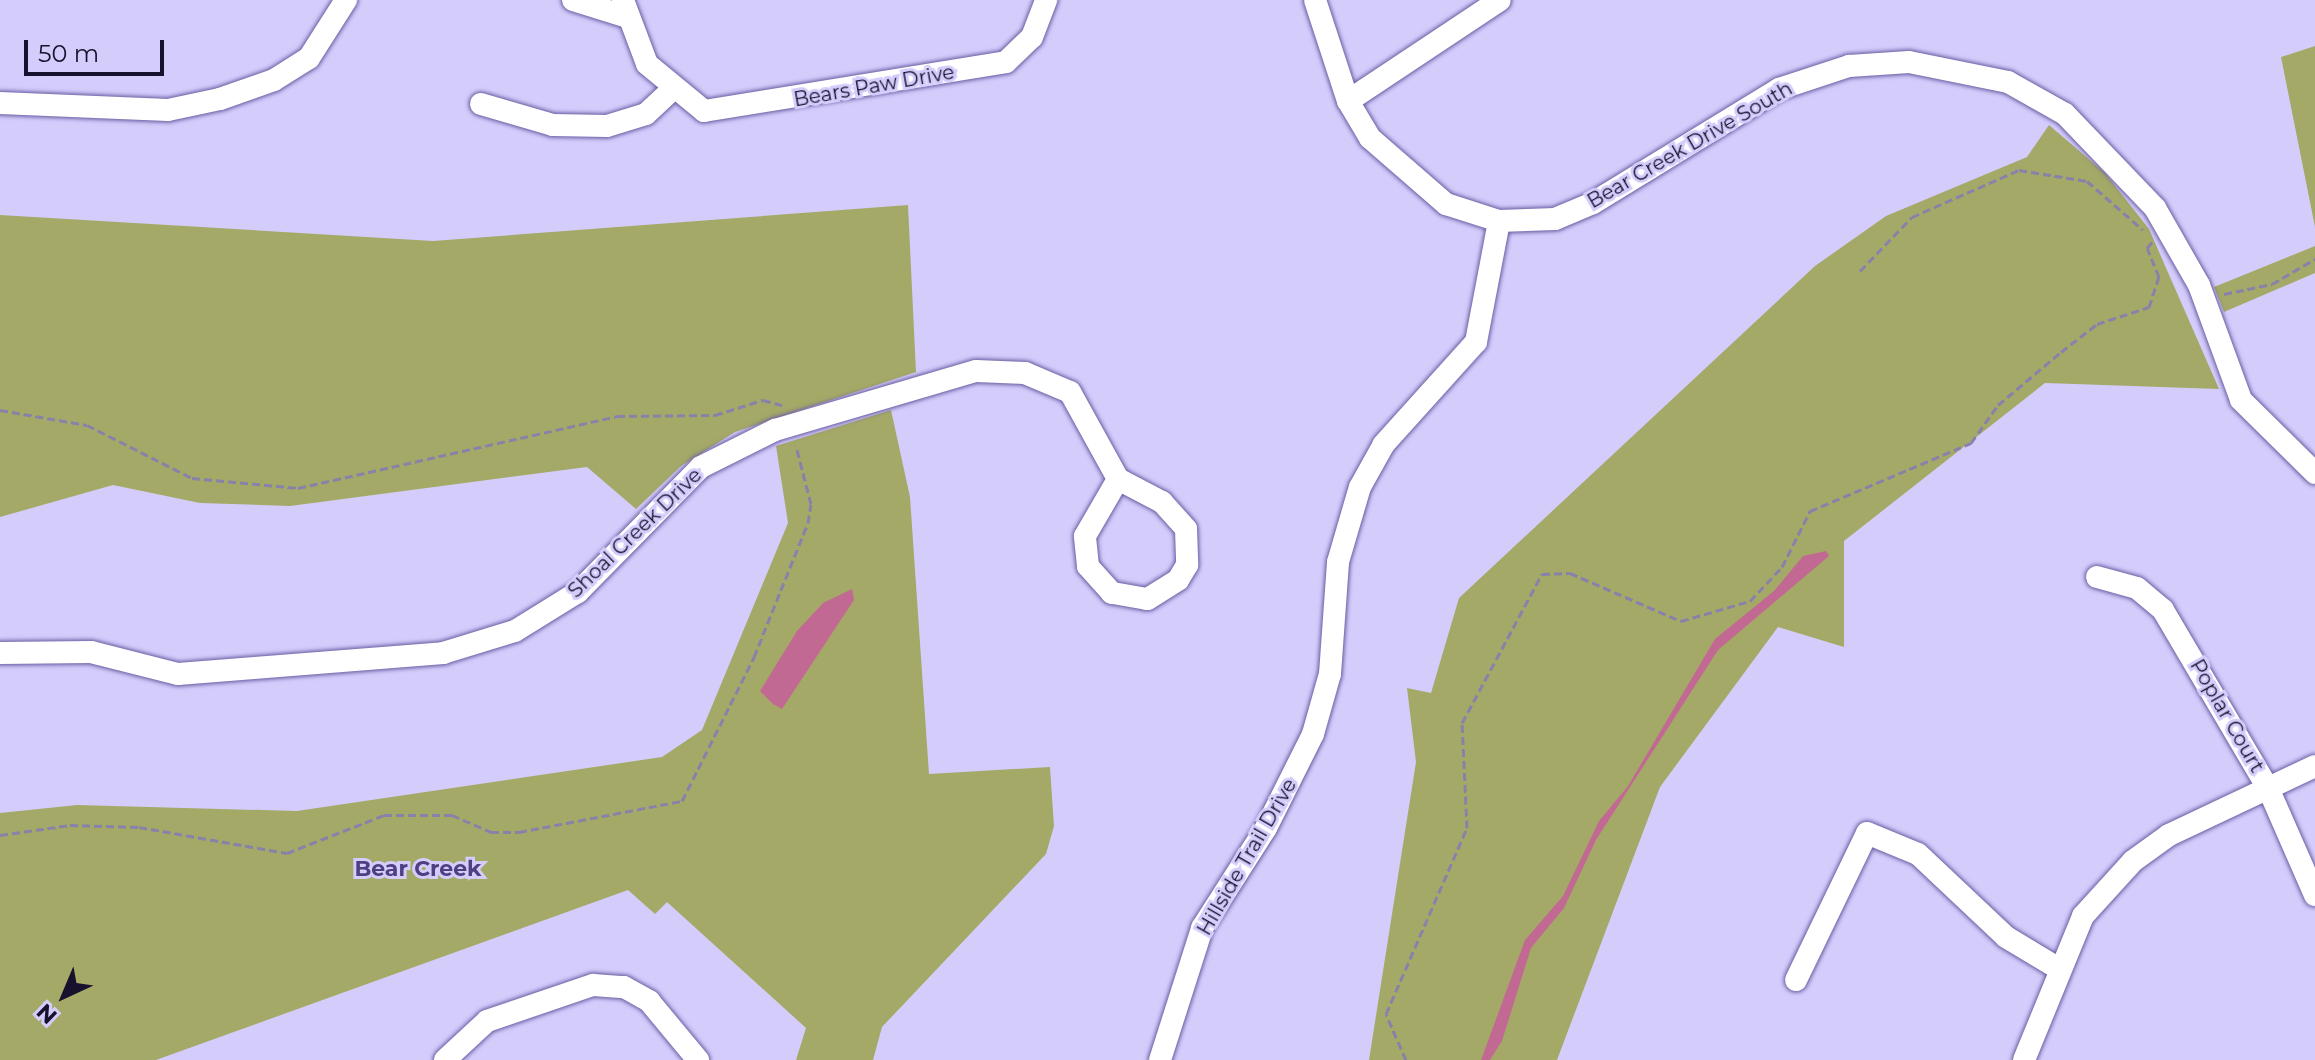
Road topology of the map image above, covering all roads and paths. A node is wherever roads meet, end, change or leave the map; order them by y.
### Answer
1 (346, 0) edge
2 (573, 0) edge
3 (1046, 0) edge
4 (1315, 0) edge
5 (1500, 0) edge
6 (624, 8) edge
7 (673, 89) junction
8 (1348, 101) junction
9 (0, 103) edge
10 (481, 104) dead end
11 (1499, 221) junction
12 (2315, 259) edge
13 (1860, 271) dead end
14 (2219, 293) dead end
15 (0, 410) edge
16 (791, 425) junction
17 (2315, 473) edge
18 (1118, 479) junction
19 (2097, 577) dead end
20 (0, 653) edge
21 (2315, 766) edge
22 (2268, 788) junction
23 (0, 835) edge
24 (2315, 895) edge
25 (2056, 967) junction
26 (1796, 980) dead end
27 (445, 1060) edge
28 (698, 1060) edge
29 (1160, 1060) edge
30 (1406, 1060) edge
31 (2024, 1060) edge

1 - 9 street
2 - 6 street
3 - 7 street, Bears Paw Drive
4 - 8 street, Bear Creek Drive South
5 - 8 street
6 - 7 street, Bears Paw Drive
7 - 10 street
8 - 11 street, Bear Creek Drive South
11 - 17 street, Bear Creek Drive South
11 - 29 street, Hillside Trail Drive
12 - 14 path
13 - 30 path
15 - 16 path
16 - 18 street, Shoal Creek Drive
16 - 20 street, Shoal Creek Drive
16 - 23 path
18 - 18 street
19 - 22 street, Poplar Court
21 - 22 street
22 - 24 street, Poplar Court
22 - 25 street
25 - 26 street
25 - 31 street
27 - 28 street

